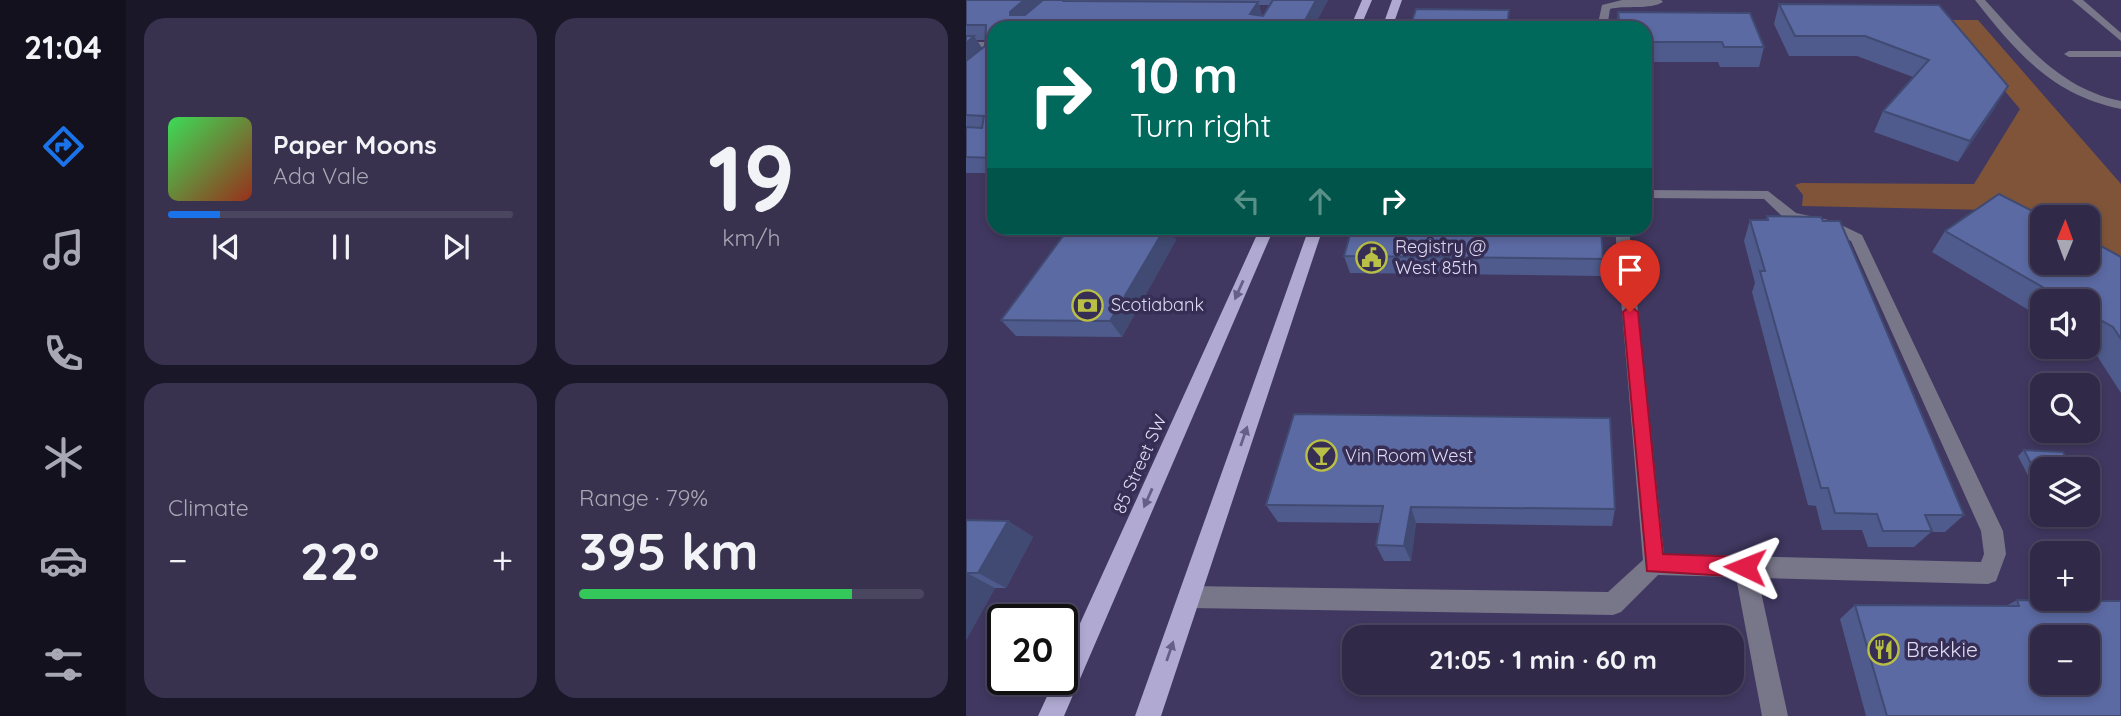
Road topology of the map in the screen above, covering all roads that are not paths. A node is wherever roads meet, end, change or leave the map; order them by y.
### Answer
1 (1367, 0) edge
2 (1397, 0) edge
3 (1980, 0) edge
4 (2077, 0) edge
5 (1658, 2) dead end
6 (1358, 21) edge
7 (1390, 21) edge
8 (1603, 21) edge
9 (2121, 38) edge
10 (966, 45) edge
11 (987, 46) edge
12 (2070, 54) dead end
13 (2121, 54) edge
14 (2121, 105) edge
15 (1652, 194) edge
16 (1264, 235) edge
17 (1314, 235) edge
18 (1623, 235) edge
19 (1654, 564) junction
20 (1745, 567) junction
21 (1189, 597) junction
22 (1051, 716) edge
23 (1148, 716) edge
24 (1775, 716) edge

1 - 6 main road
2 - 7 main road
3 - 14 street
4 - 9 street
5 - 8 street
10 - 11 street
12 - 13 street
15 - 20 street
16 -> 22 main road, 85 Street SW
21 -> 17 main road
18 - 19 street
19 - 20 street
19 - 21 street
20 - 24 street
23 -> 21 main road

